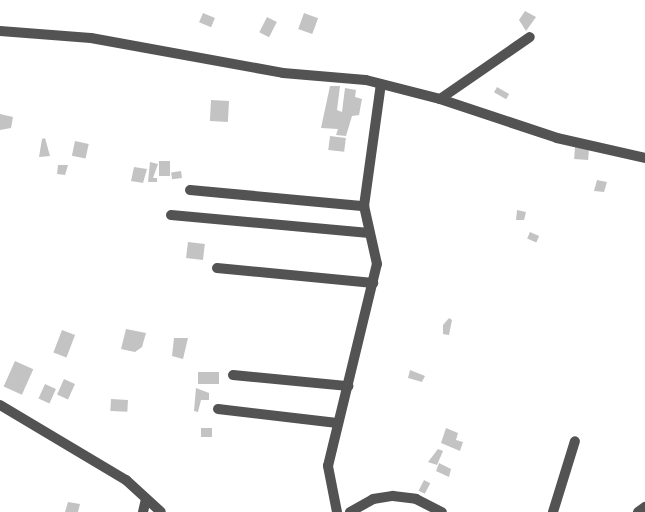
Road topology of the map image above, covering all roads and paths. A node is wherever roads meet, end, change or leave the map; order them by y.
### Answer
1 (0, 31) edge
2 (530, 37) dead end
3 (380, 84) junction
4 (440, 99) junction
5 (645, 158) edge
6 (190, 190) dead end
7 (364, 206) junction
8 (171, 216) dead end
9 (369, 233) junction
10 (217, 268) dead end
11 (374, 283) junction
12 (233, 375) dead end
13 (348, 386) junction
14 (0, 405) edge
15 (218, 408) dead end
16 (337, 423) junction
17 (575, 442) dead end
18 (146, 499) junction
19 (645, 507) edge
20 (143, 512) edge
21 (161, 512) edge
22 (337, 512) edge
23 (350, 512) edge
24 (442, 512) edge
25 (553, 512) edge
26 (638, 512) edge

1 - 3 street
2 - 4 street
3 - 4 street
3 - 7 street
4 - 5 street
6 - 7 street
7 - 9 street
8 - 9 street
9 - 11 street
10 - 11 street
11 - 13 street
12 - 13 street
13 - 16 street
14 - 18 street
15 - 16 street
16 - 22 street
17 - 25 street
18 - 20 street
18 - 21 street
19 - 26 street
23 - 24 street

